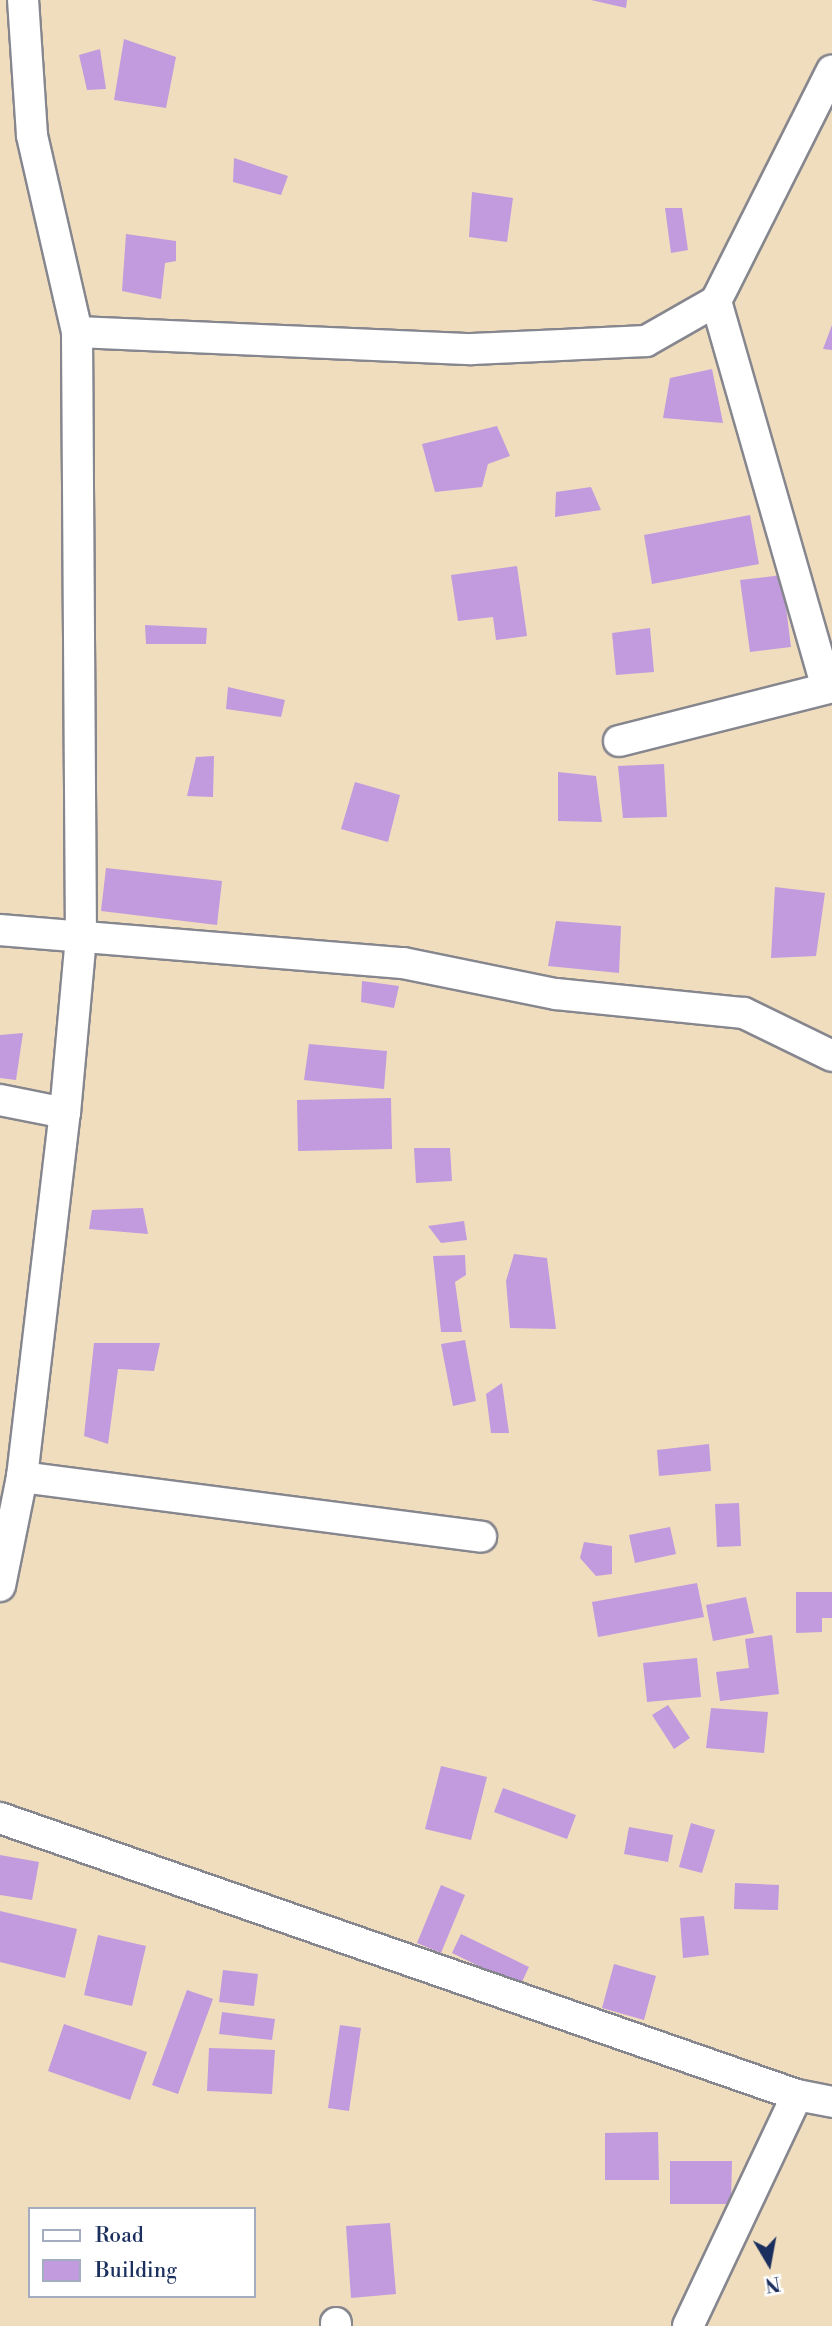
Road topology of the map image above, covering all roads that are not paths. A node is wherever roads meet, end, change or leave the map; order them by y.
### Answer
1 (23, 0) edge
2 (832, 70) edge
3 (716, 301) junction
4 (77, 332) junction
5 (830, 687) edge
6 (619, 741) dead end
7 (0, 930) edge
8 (81, 938) junction
9 (832, 1056) edge
10 (0, 1100) edge
11 (65, 1113) junction
12 (22, 1477) junction
13 (481, 1537) dead end
14 (0, 1586) edge
15 (0, 1818) edge
16 (797, 2095) junction
17 (832, 2102) edge
18 (688, 2326) edge

1 - 4 street
2 - 3 street
3 - 4 street
3 - 5 street
4 - 8 street
5 - 6 street
7 - 8 street
8 - 9 street
8 - 11 street
10 - 11 street
11 - 12 street
12 - 13 street
12 - 14 street
15 - 16 street
16 - 17 street
16 - 18 street

